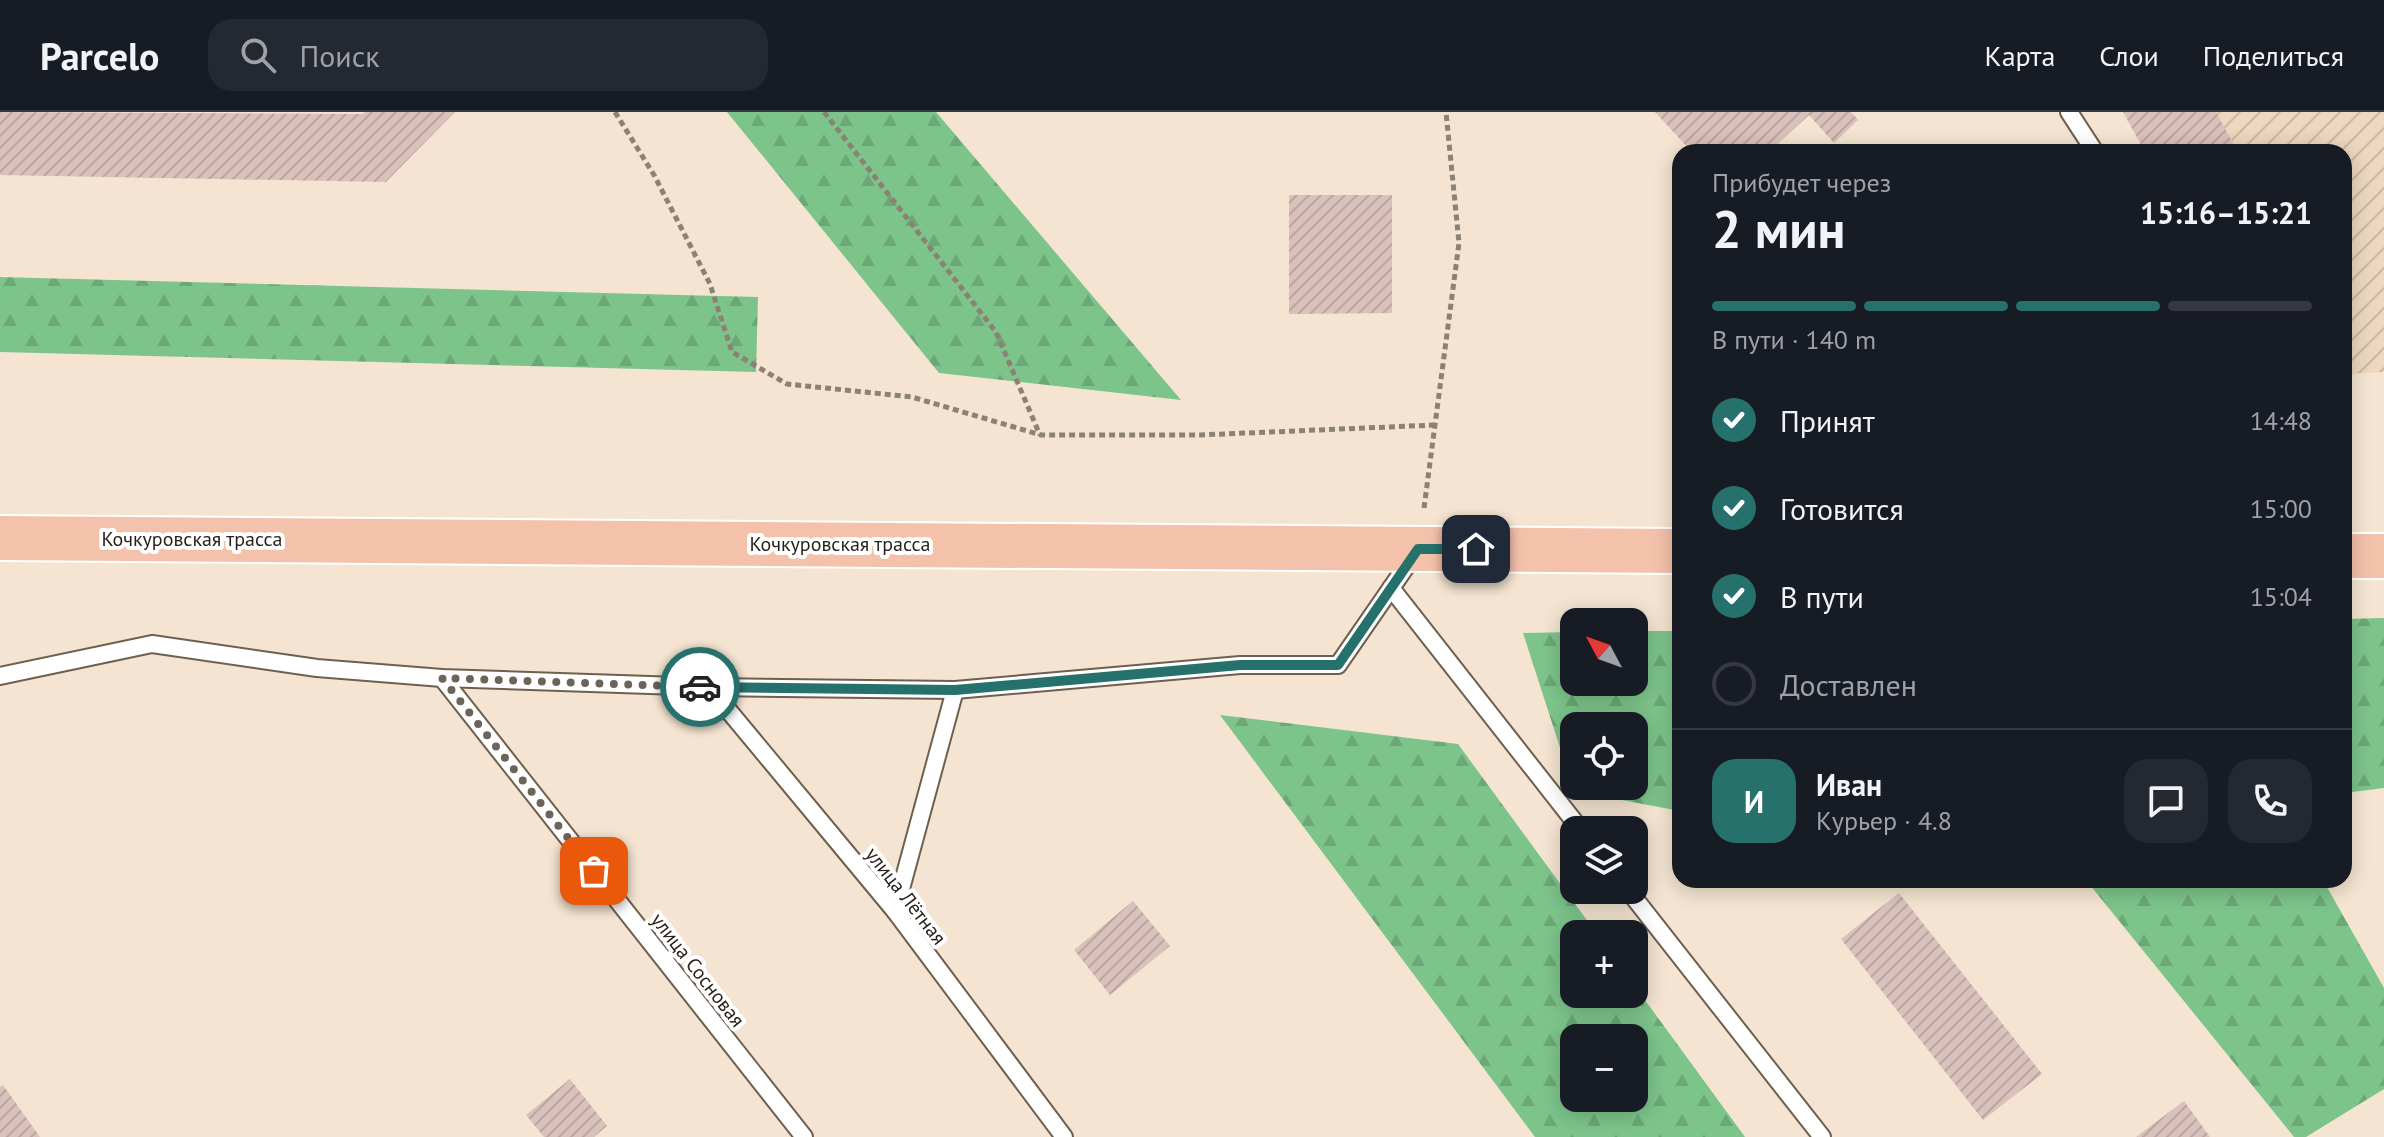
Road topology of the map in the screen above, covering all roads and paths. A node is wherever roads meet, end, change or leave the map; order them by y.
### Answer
1 (615, 112) edge
2 (824, 112) edge
3 (1446, 112) edge
4 (2069, 112) edge
5 (2090, 144) edge
6 (1435, 425) junction
7 (1041, 435) junction
8 (0, 538) edge
9 (1418, 549) junction
10 (1672, 551) edge
11 (2352, 556) edge
12 (2384, 556) edge
13 (1391, 588) junction
14 (0, 676) edge
15 (442, 678) junction
16 (709, 687) junction
17 (955, 690) junction
18 (1570, 816) edge
19 (1639, 904) edge
20 (895, 911) junction
21 (804, 1137) edge
22 (1064, 1137) edge
23 (1822, 1137) edge

1 - 7 path
2 - 7 path
3 - 6 path
4 - 5 lane
6 - 7 path
6 - 9 path
8 - 9 main road, Кочкуровская трасса
9 - 10 main road, Кочкуровская трасса
9 - 13 lane
11 - 12 main road
13 - 17 lane
13 - 18 lane
14 - 15 lane
15 - 16 lane
15 - 21 lane, улица Сосновая
16 - 17 lane
16 - 20 lane, улица Лётная
17 - 20 lane
19 - 23 lane
20 - 22 lane, улица Лётная

